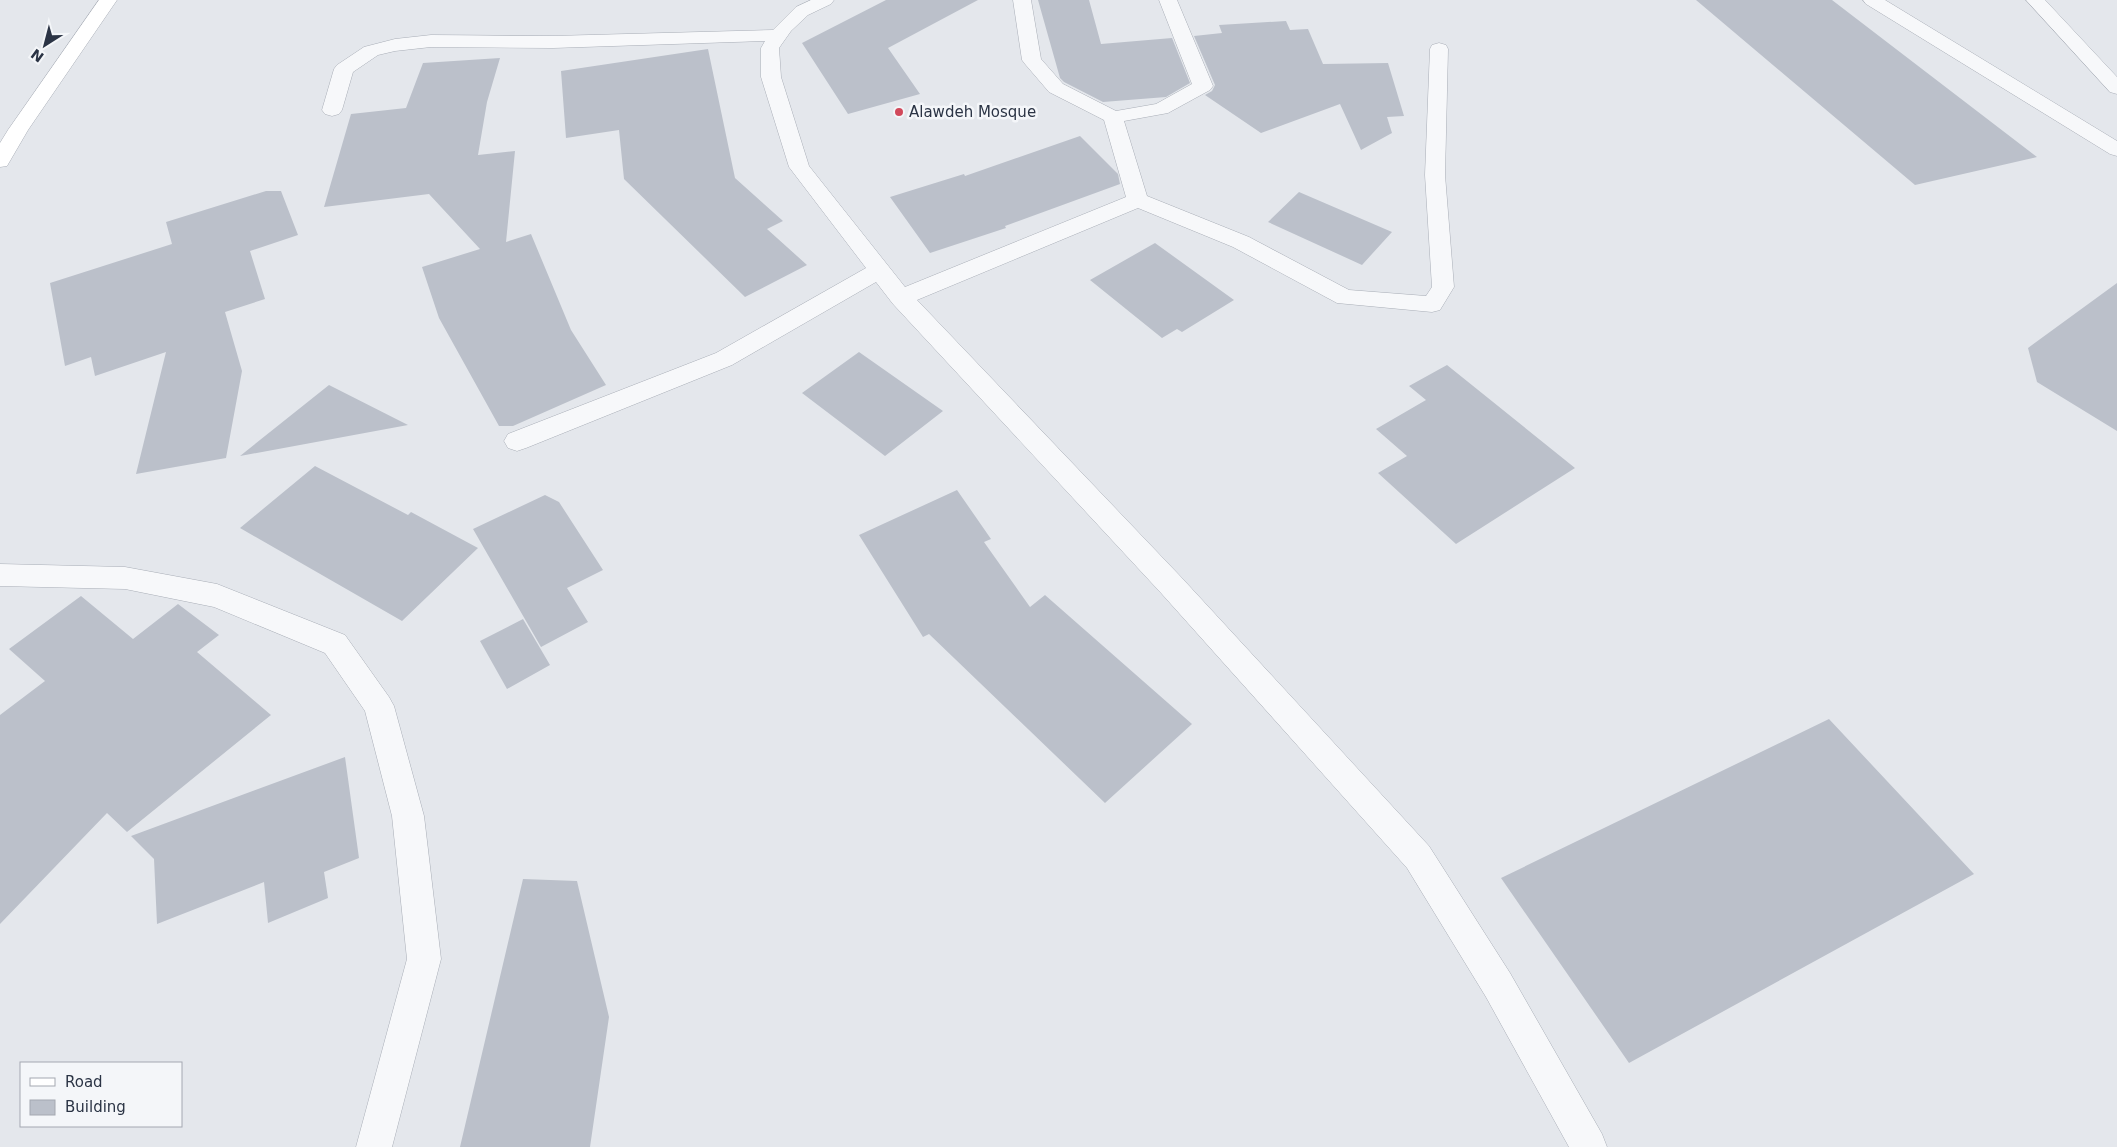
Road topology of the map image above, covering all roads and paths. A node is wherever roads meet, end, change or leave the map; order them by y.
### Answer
1 (108, 0) edge
2 (825, 0) edge
3 (1022, 0) edge
4 (1168, 0) edge
5 (1872, 0) edge
6 (2036, 0) edge
7 (779, 35) junction
8 (1439, 49) dead end
9 (2117, 88) edge
10 (332, 110) dead end
11 (1113, 118) junction
12 (2117, 150) edge
13 (0, 161) edge
14 (1138, 200) junction
15 (880, 270) junction
16 (901, 298) junction
17 (518, 441) dead end
18 (0, 575) edge
19 (374, 1147) edge
20 (1589, 1147) edge

1 - 13 street
2 - 7 street
3 - 11 street
4 - 11 street
5 - 12 street
6 - 9 street
7 - 10 street
7 - 15 street
8 - 14 street
11 - 14 street
14 - 16 street
15 - 16 street
15 - 17 street
16 - 20 street
18 - 19 street

